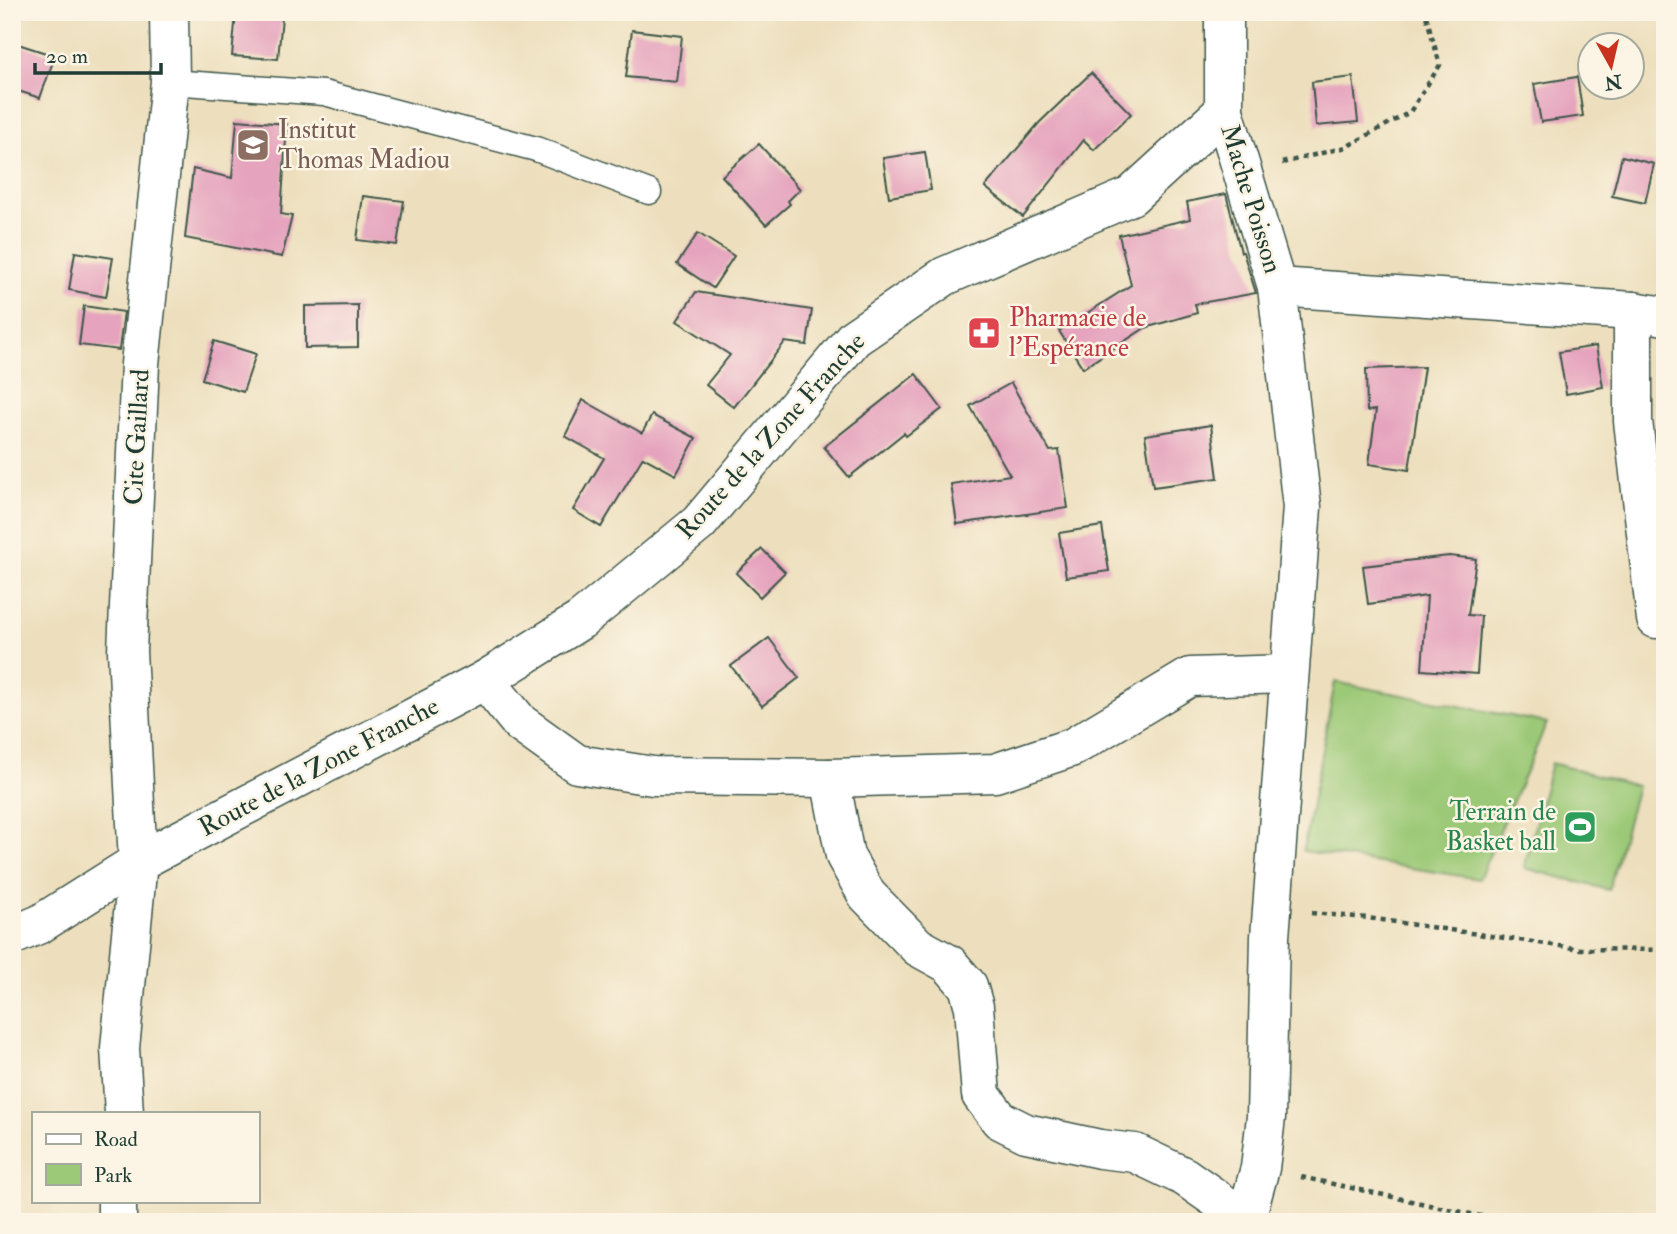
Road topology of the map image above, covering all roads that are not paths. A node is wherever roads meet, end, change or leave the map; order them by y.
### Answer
1 (169, 12) edge
2 (1224, 12) edge
3 (170, 82) junction
4 (1224, 111) junction
5 (649, 192) dead end
6 (1277, 287) junction
7 (1649, 313) edge
8 (1656, 619) dead end
9 (1288, 674) junction
10 (485, 680) junction
11 (830, 778) junction
12 (138, 862) junction
13 (12, 936) edge
14 (124, 1112) edge
15 (117, 1202) edge
16 (1245, 1221) edge
17 (117, 1222) edge

1 - 3 street, Cite Gaillard
2 - 4 street
3 - 5 lane
3 - 12 street, Cite Gaillard
4 - 6 street, Mache Poisson
4 - 10 street, Route de la Zone Franche
6 - 7 street
6 - 9 street, Mache Poisson
7 - 8 street
9 - 11 street
9 - 16 street, Mache Poisson
10 - 11 street
10 - 12 street, Route de la Zone Franche
11 - 16 street
12 - 13 street, Route de la Zone Franche
12 - 14 street, Cite Gaillard
15 - 17 street

